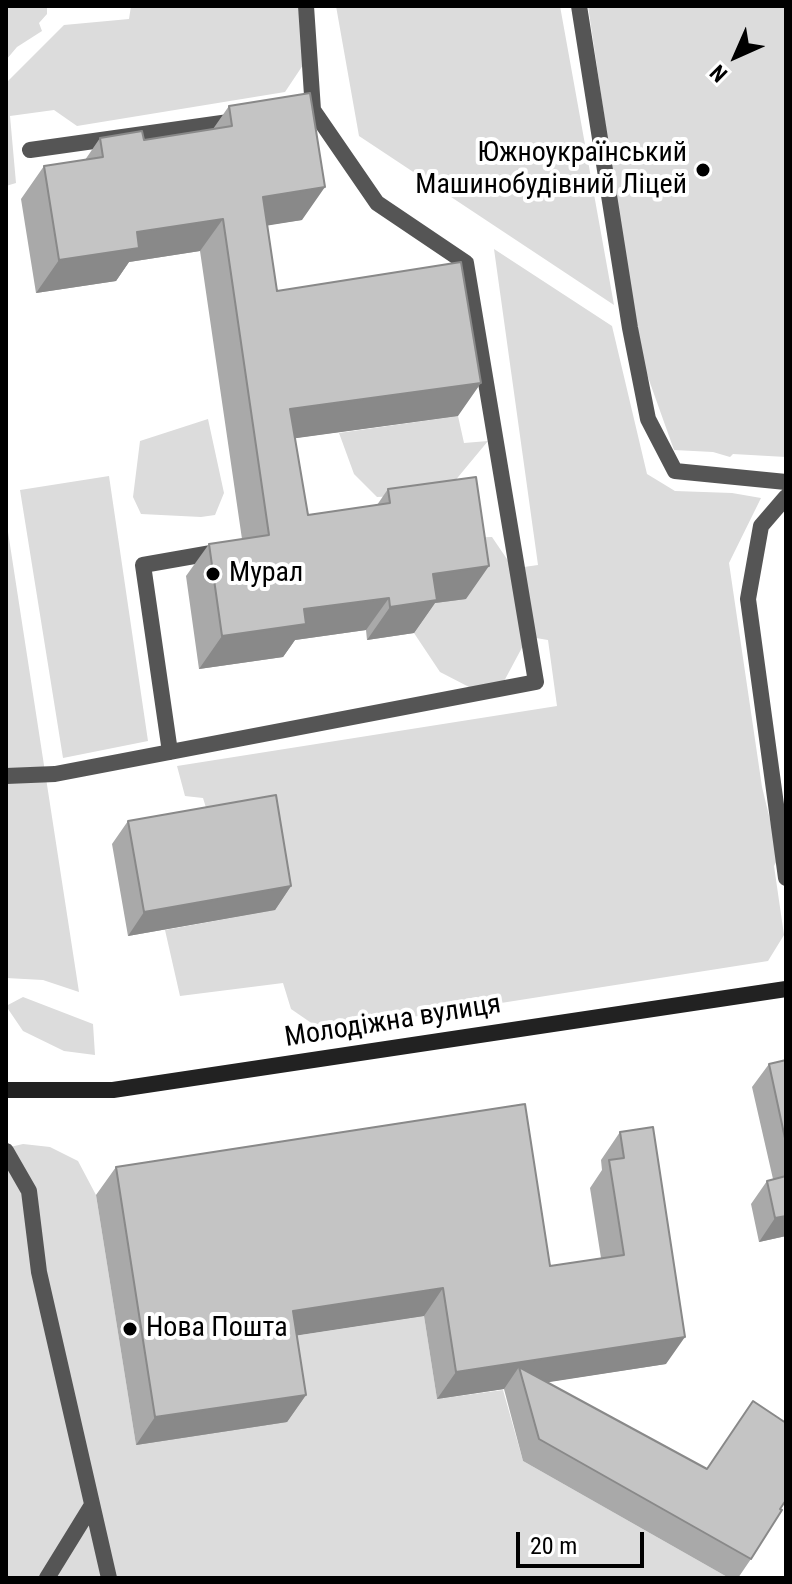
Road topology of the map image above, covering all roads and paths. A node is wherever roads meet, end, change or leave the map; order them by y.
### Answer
1 (306, 6) edge
2 (579, 6) edge
3 (250, 119) edge
4 (30, 150) dead end
5 (786, 482) edge
6 (786, 497) edge
7 (217, 552) edge
8 (170, 752) junction
9 (6, 776) edge
10 (786, 878) edge
11 (786, 989) edge
12 (6, 1090) edge
13 (6, 1151) edge
14 (92, 1505) junction
15 (47, 1578) edge
16 (109, 1578) edge

1 - 8 lane
2 - 5 lane
3 - 4 lane
6 - 10 lane
7 - 8 lane
8 - 9 lane
11 - 12 street, Молодіжна вулиця
13 - 14 lane
14 - 15 lane
14 - 16 lane

